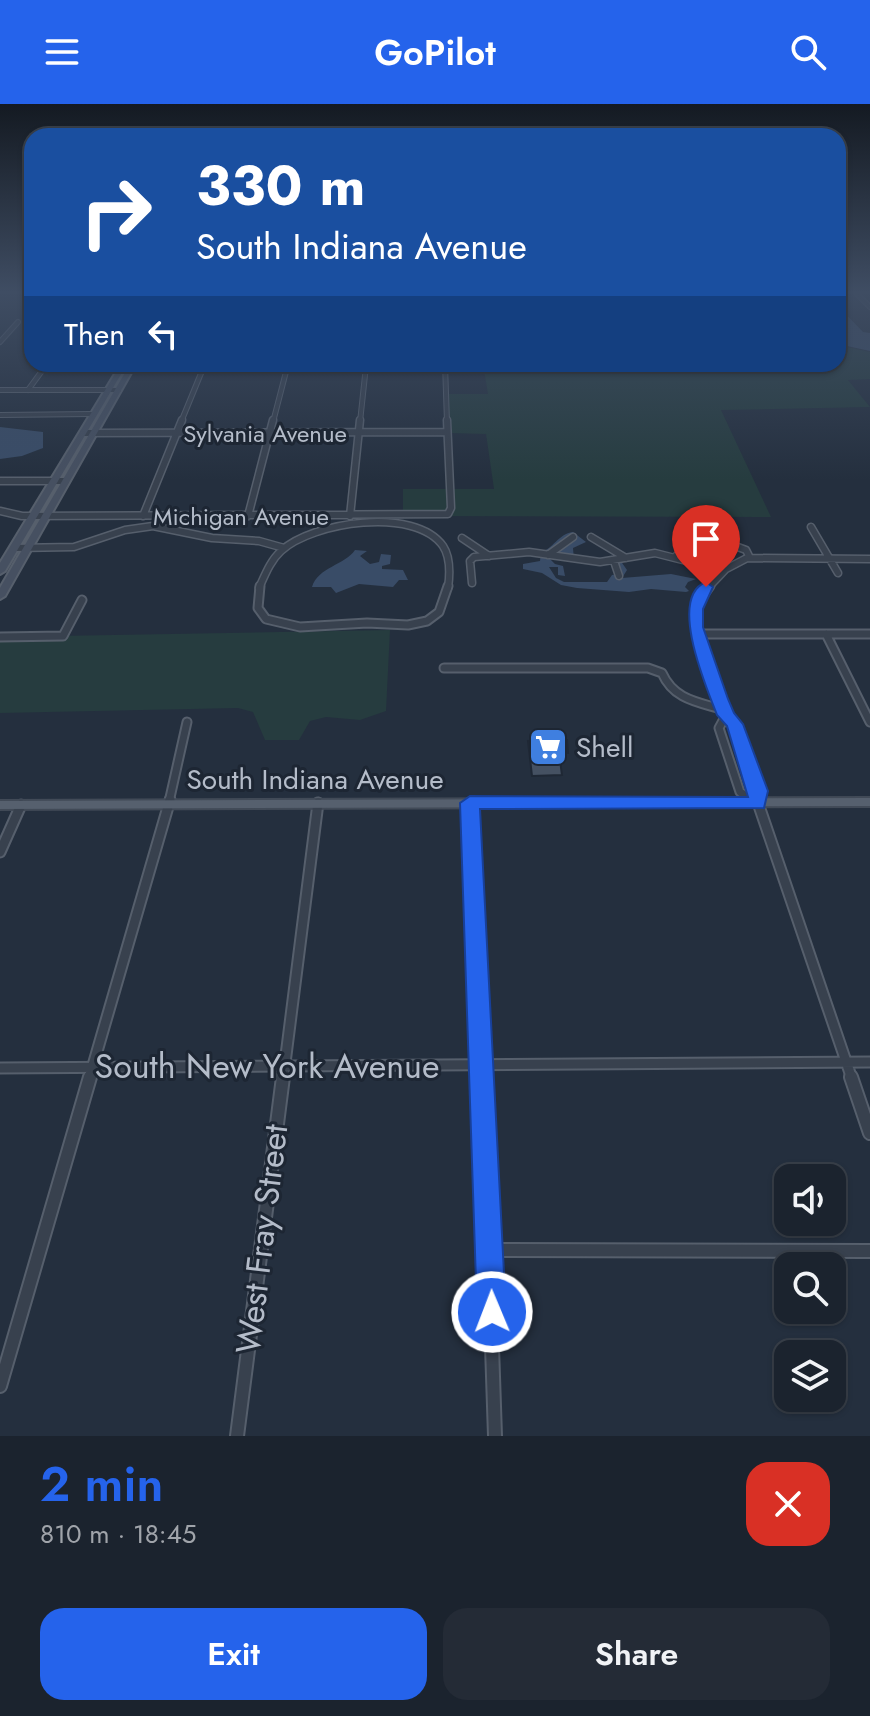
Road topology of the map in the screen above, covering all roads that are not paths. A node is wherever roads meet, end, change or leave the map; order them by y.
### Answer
1 (41, 372) edge
2 (122, 372) edge
3 (125, 372) edge
4 (201, 372) edge
5 (286, 372) edge
6 (365, 372) edge
7 (445, 372) edge
8 (0, 390) edge
9 (28, 390) junction
10 (108, 390) junction
11 (119, 390) junction
12 (93, 414) junction
13 (0, 415) edge
14 (447, 432) junction
15 (83, 433) junction
16 (94, 433) junction
17 (175, 433) junction
18 (269, 433) junction
19 (360, 433) junction
20 (0, 481) edge
21 (54, 481) junction
22 (66, 481) junction
23 (0, 511) edge
24 (33, 516) junction
25 (46, 516) junction
26 (143, 516) junction
27 (248, 516) junction
28 (350, 516) junction
29 (811, 527) dead end
30 (573, 537) dead end
31 (591, 537) dead end
32 (462, 538) dead end
33 (14, 548) junction
34 (28, 548) junction
35 (284, 548) junction
36 (548, 555) junction
37 (489, 556) junction
38 (676, 556) junction
39 (626, 558) junction
40 (750, 558) junction
41 (829, 559) junction
42 (870, 559) edge
43 (614, 561) junction
44 (1, 567) edge
45 (722, 570) junction
46 (838, 573) dead end
47 (619, 576) dead end
48 (472, 583) dead end
49 (0, 596) edge
50 (82, 600) dead end
51 (698, 634) junction
52 (826, 634) junction
53 (870, 634) edge
54 (0, 637) edge
55 (444, 668) dead end
56 (725, 712) junction
57 (187, 722) dead end
58 (870, 722) edge
59 (870, 802) edge
60 (318, 803) junction
61 (470, 803) junction
62 (757, 803) junction
63 (169, 804) junction
64 (0, 805) edge
65 (21, 805) junction
66 (0, 852) edge
67 (870, 1062) edge
68 (847, 1063) junction
69 (284, 1065) junction
70 (483, 1065) junction
71 (92, 1067) junction
72 (0, 1068) edge
73 (870, 1133) edge
74 (491, 1250) junction
75 (870, 1251) edge
76 (0, 1386) edge
77 (237, 1436) edge
78 (495, 1436) edge

1 - 9 street
2 - 10 main road
3 - 11 main road
4 - 17 street
5 - 18 street
6 - 19 street
7 - 14 street
8 - 9 street
9 - 10 street
10 - 11 street
10 - 12 main road
11 - 16 main road
12 - 13 street
12 - 15 main road
14 - 19 street, Sylvania Avenue
14 - 28 street, Michigan Avenue
15 - 16 street, Sylvania Avenue
15 - 21 main road
16 - 17 street, Sylvania Avenue
16 - 22 main road
17 - 18 street, Sylvania Avenue
17 - 26 street
18 - 19 street, Sylvania Avenue
18 - 27 street
19 - 28 street
20 - 21 street
21 - 22 street
21 - 24 main road
22 - 25 main road
23 - 24 street, Michigan Avenue
24 - 25 street, Michigan Avenue
24 - 33 main road
25 - 26 street, Michigan Avenue
25 - 34 main road
26 - 27 street, Michigan Avenue
27 - 28 street, Michigan Avenue
29 - 41 street
30 - 36 street
31 - 39 street
32 - 37 street
33 - 34 street
33 - 44 main road
34 - 35 street
34 - 49 main road
35 - 35 street
36 - 37 street
36 - 43 street
37 - 48 street
38 - 39 street
38 - 40 street
38 - 45 street
39 - 43 street
40 - 41 street
40 - 45 street
41 - 42 street
41 - 46 street
43 - 47 street
45 - 51 street
50 - 54 street
51 - 52 street
51 - 56 street
52 - 53 street
52 - 58 street
55 - 56 street
56 - 62 street
56 - 62 street
57 - 63 street
59 - 62 main road, South Indiana Avenue
60 - 61 main road, South Indiana Avenue
60 - 63 main road, South Indiana Avenue
60 - 69 street, West Fray Street
61 - 62 main road, South Indiana Avenue
61 - 70 street
62 - 68 street
63 - 65 main road, South Indiana Avenue
63 - 71 street
64 - 65 main road, South Indiana Avenue
65 - 66 street
67 - 68 street, South New York Avenue
68 - 70 street, South New York Avenue
68 - 73 street
69 - 70 street, South New York Avenue
69 - 71 street, South New York Avenue
69 - 77 street, West Fray Street
70 - 74 street
71 - 72 street, South New York Avenue
71 - 76 street
74 - 75 street
74 - 78 street

